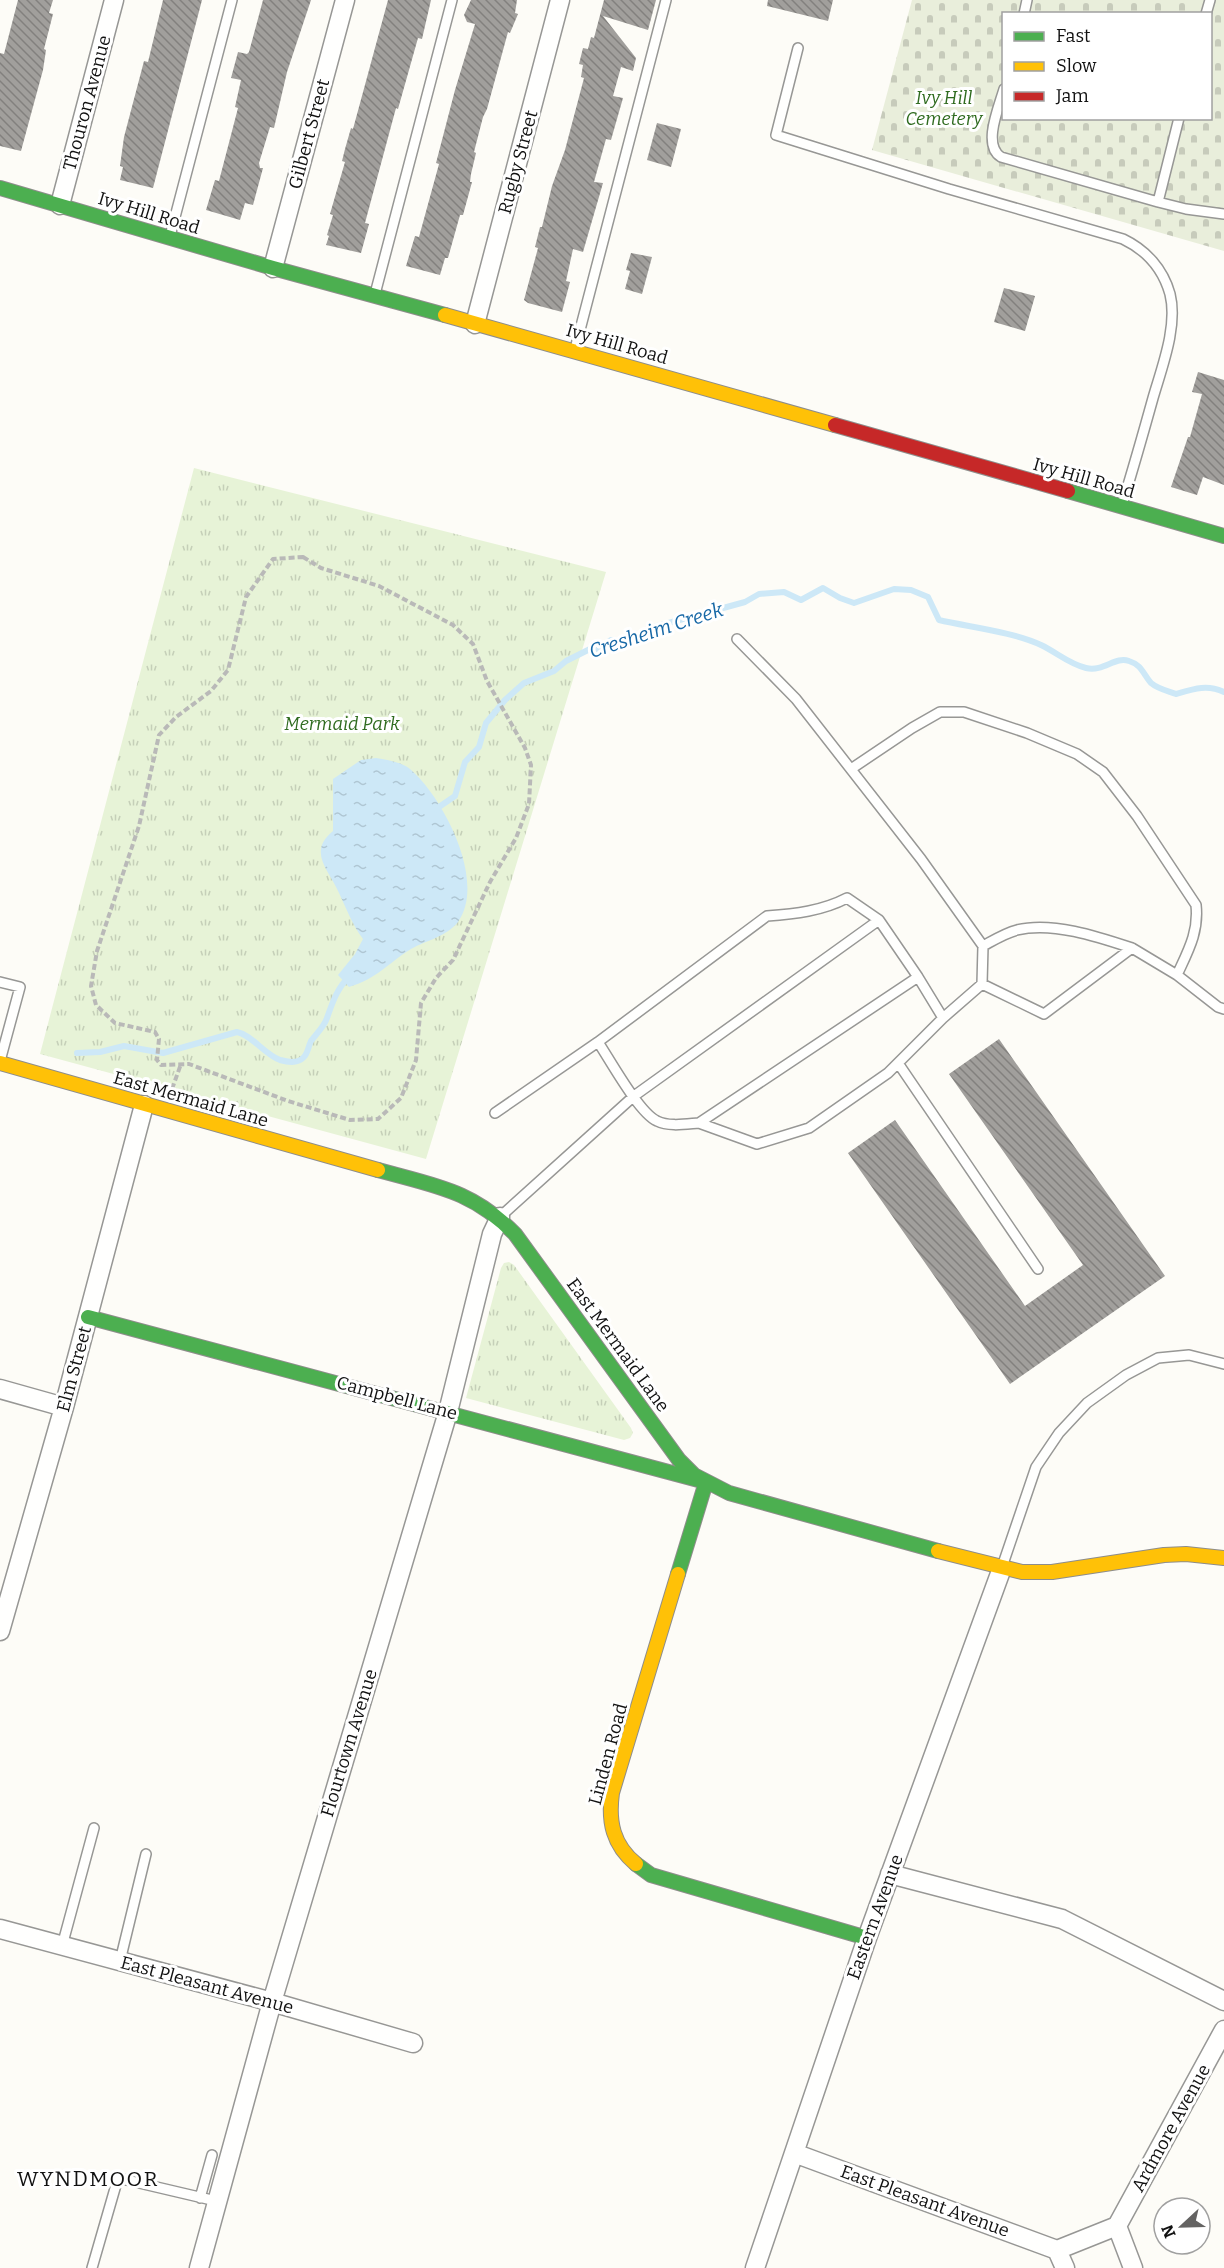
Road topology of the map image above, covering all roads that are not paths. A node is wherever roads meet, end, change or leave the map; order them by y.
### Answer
1 (114, 0) edge
2 (232, 0) edge
3 (345, 0) edge
4 (452, 0) edge
5 (560, 0) edge
6 (666, 0) edge
7 (798, 48) dead end
8 (1002, 98) edge
9 (1178, 120) edge
10 (0, 188) edge
11 (1158, 201) junction
12 (60, 205) junction
13 (1224, 214) edge
14 (170, 238) junction
15 (273, 268) junction
16 (374, 296) junction
17 (475, 324) junction
18 (574, 351) junction
19 (1122, 507) junction
20 (1224, 536) edge
21 (737, 639) dead end
22 (850, 769) junction
23 (879, 920) junction
24 (983, 946) junction
25 (1132, 948) junction
26 (1177, 975) junction
27 (918, 977) junction
28 (0, 982) edge
29 (982, 984) junction
30 (1224, 1009) edge
31 (944, 1017) junction
32 (598, 1042) junction
33 (0, 1062) edge
34 (898, 1063) junction
35 (634, 1096) junction
36 (144, 1105) junction
37 (495, 1113) dead end
38 (699, 1123) junction
39 (500, 1217) junction
40 (1038, 1269) dead end
41 (88, 1317) junction
42 (1224, 1364) edge
43 (0, 1389) edge
44 (64, 1407) junction
45 (448, 1412) junction
46 (706, 1482) junction
47 (1224, 1558) edge
48 (1002, 1568) junction
49 (0, 1631) edge
50 (94, 1828) dead end
51 (146, 1854) dead end
52 (890, 1874) junction
53 (0, 1929) edge
54 (867, 1938) junction
55 (62, 1946) junction
56 (120, 1961) junction
57 (1224, 2001) edge
58 (272, 2002) junction
59 (1224, 2030) edge
60 (413, 2043) dead end
61 (794, 2153) junction
62 (212, 2155) dead end
63 (208, 2199) junction
64 (1117, 2226) junction
65 (1057, 2250) junction
66 (92, 2268) edge
67 (199, 2268) edge
68 (755, 2268) edge
69 (1065, 2268) edge
70 (1133, 2268) edge

1 - 12 street, Thouron Avenue
2 - 14 lane
3 - 15 street, Gilbert Street
4 - 16 lane
5 - 17 street, Rugby Street
6 - 18 lane
7 - 19 lane
8 - 11 lane
9 - 11 lane
10 - 12 street, Ivy Hill Road
11 - 13 lane
12 - 14 street, Ivy Hill Road
14 - 15 street, Ivy Hill Road
15 - 16 street, Ivy Hill Road
16 - 17 street, Ivy Hill Road
17 - 18 street, Ivy Hill Road
18 - 19 street, Ivy Hill Road
19 - 20 street, Ivy Hill Road
21 - 22 lane
22 - 24 lane
22 - 26 lane
23 - 27 lane
23 - 32 lane
23 - 35 lane
24 - 25 lane
24 - 29 lane
25 - 26 lane
25 - 29 lane
26 - 30 lane
27 - 31 lane
27 - 38 lane
28 - 33 lane
29 - 31 lane
31 - 34 lane
32 - 35 lane
32 - 37 lane
33 - 36 street, East Mermaid Lane
34 - 38 lane
34 - 40 lane
35 - 38 lane
35 - 39 lane
36 - 39 street, East Mermaid Lane
36 - 41 street, Elm Street
39 - 45 street, Flourtown Avenue
39 - 46 street, East Mermaid Lane
41 - 44 street, Elm Street
41 - 45 street, Campbell Lane
42 - 48 lane
43 - 44 street
44 - 49 street, Elm Street
45 - 46 street, Campbell Lane
45 - 58 street, Flourtown Avenue
46 - 48 street, East Mermaid Lane
46 - 54 street, Linden Road
47 - 48 street, East Mermaid Lane
48 - 52 street, Eastern Avenue
50 - 55 lane
51 - 56 lane
52 - 54 street, Eastern Avenue
52 - 57 street
53 - 55 street, East Pleasant Avenue
54 - 61 street, Eastern Avenue
55 - 56 street, East Pleasant Avenue
56 - 58 street, East Pleasant Avenue
58 - 60 street, East Pleasant Avenue
58 - 63 street, Flourtown Avenue
59 - 64 street, Ardmore Avenue
61 - 65 street, East Pleasant Avenue
61 - 68 street, Eastern Avenue
62 - 63 lane
63 - 66 lane
63 - 67 street, Flourtown Avenue
64 - 65 street
64 - 70 street
65 - 69 street

